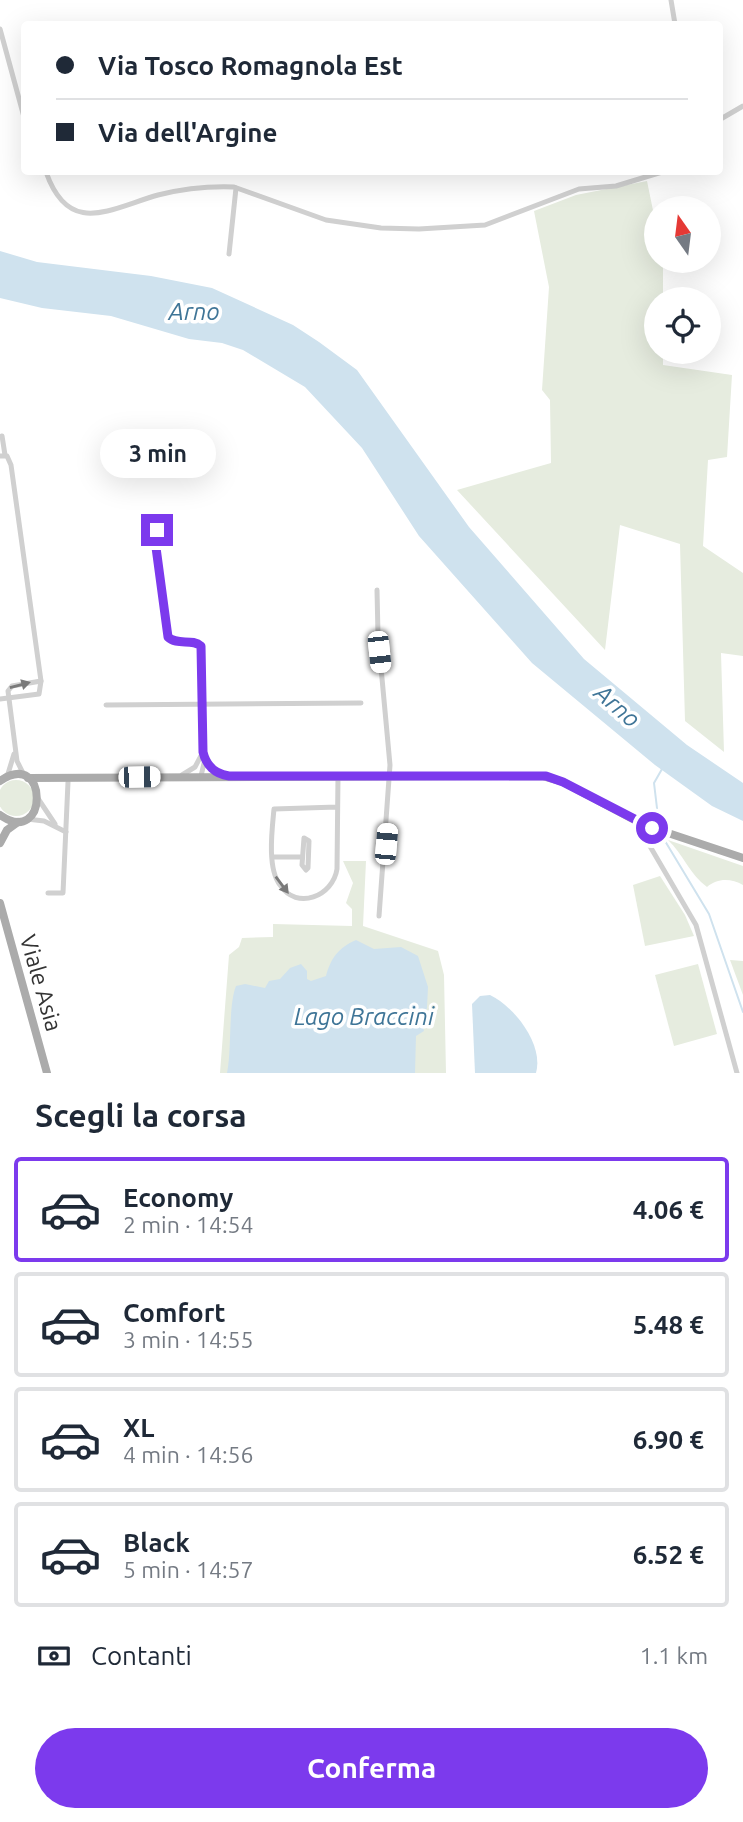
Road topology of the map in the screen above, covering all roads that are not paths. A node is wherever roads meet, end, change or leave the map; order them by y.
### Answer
1 (671, 0) edge
2 (674, 21) edge
3 (0, 29) edge
4 (21, 106) edge
5 (743, 106) edge
6 (723, 118) edge
7 (47, 175) edge
8 (652, 175) edge
9 (236, 188) junction
10 (229, 254) dead end
11 (2, 436) dead end
12 (2, 456) edge
13 (171, 528) dead end
14 (377, 590) dead end
15 (41, 681) junction
16 (8, 698) junction
17 (0, 699) edge
18 (361, 703) dead end
19 (106, 705) dead end
20 (202, 705) junction
21 (15, 747) junction
22 (204, 756) junction
23 (197, 764) junction
24 (178, 776) junction
25 (201, 776) junction
26 (225, 776) junction
27 (338, 776) junction
28 (390, 776) junction
29 (3, 778) edge
30 (27, 778) junction
31 (66, 780) junction
32 (39, 800) junction
33 (337, 807) junction
34 (0, 816) edge
35 (23, 820) junction
36 (641, 824) junction
37 (57, 826) junction
38 (66, 832) junction
39 (0, 843) edge
40 (274, 857) junction
41 (302, 857) junction
42 (743, 858) edge
43 (48, 893) dead end
44 (0, 903) edge
45 (379, 916) dead end
46 (47, 1073) edge
47 (737, 1073) edge

1 - 2 street
3 - 4 street
5 - 6 street
7 - 9 street
8 - 9 street
9 - 10 street
11 - 12 street
12 - 15 street
13 - 20 street
14 - 28 street
16 -> 15 street
15 - 16 street
16 - 17 street
16 - 21 street
18 - 20 street
19 - 20 street
20 - 22 street
21 - 29 street
21 - 30 street
22 - 23 street
22 - 25 street
22 - 26 street
23 - 24 street
23 - 25 street
24 - 25 main road
24 - 31 main road
25 - 26 main road
26 - 27 main road
27 - 28 main road
27 - 33 street
28 - 36 main road
28 - 45 street
29 - 30 main road
30 - 31 main road
30 - 32 main road
31 - 32 main road
31 - 38 street
32 - 35 main road
32 - 37 street
33 - 40 street
40 -> 33 street
34 - 35 main road
35 - 37 street
35 - 39 main road
36 - 42 main road
36 - 47 street
37 - 38 street
38 - 43 street
40 - 41 street
41 - 41 street
44 - 46 main road, Viale Asia

